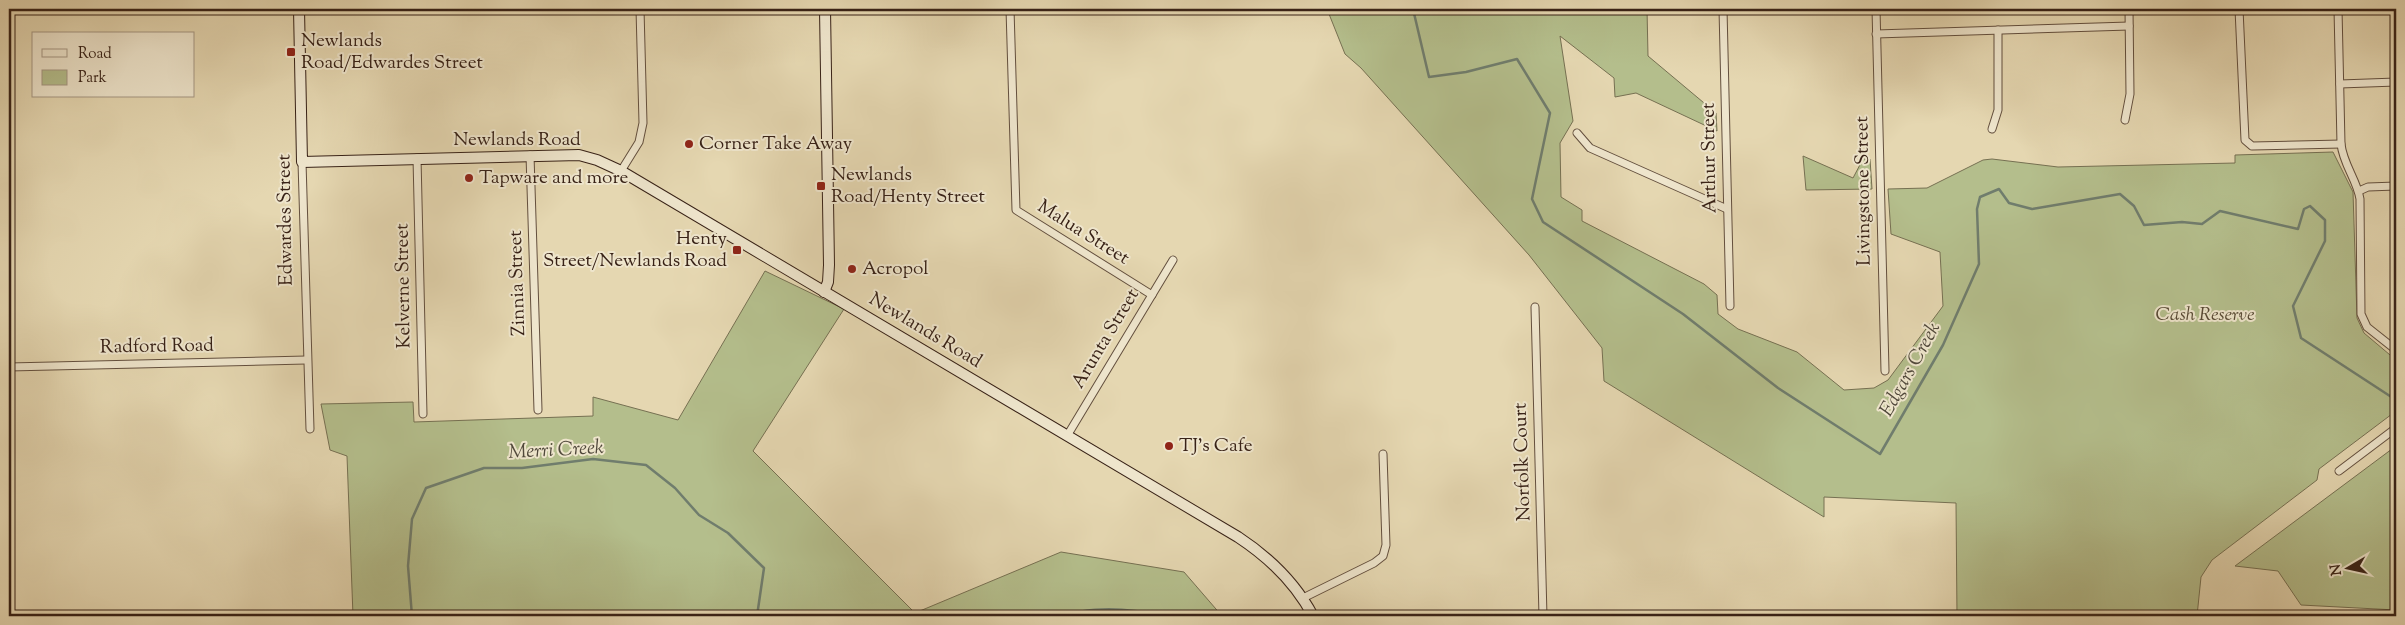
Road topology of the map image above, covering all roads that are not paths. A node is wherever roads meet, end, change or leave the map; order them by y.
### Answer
1 (298, 9) edge
2 (640, 9) edge
3 (825, 9) edge
4 (1010, 9) edge
5 (1723, 9) edge
6 (1876, 9) edge
7 (2129, 9) edge
8 (2239, 9) edge
9 (2338, 9) edge
10 (2129, 26) junction
11 (1998, 30) junction
12 (1876, 34) junction
13 (2396, 82) edge
14 (2340, 84) junction
15 (2125, 120) dead end
16 (1992, 128) dead end
17 (1577, 133) dead end
18 (2340, 144) junction
19 (530, 156) junction
20 (418, 158) junction
21 (302, 162) junction
22 (621, 171) junction
23 (2396, 186) edge
24 (2358, 191) junction
25 (1727, 209) junction
26 (1173, 260) dead end
27 (824, 292) junction
28 (1152, 295) junction
29 (1730, 306) dead end
30 (1534, 307) dead end
31 (2396, 350) edge
32 (306, 360) junction
33 (9, 367) edge
34 (1885, 372) dead end
35 (538, 410) dead end
36 (423, 414) dead end
37 (2396, 428) edge
38 (310, 430) dead end
39 (1068, 436) junction
40 (1383, 454) dead end
41 (2339, 471) dead end
42 (1303, 598) junction
43 (1313, 616) edge
44 (1544, 616) edge

1 - 21 street, Edwardes Street
2 - 22 street
3 - 27 street
4 - 28 street, Malua Street
5 - 25 street, Arthur Street
6 - 12 street, Livingstone Street
7 - 10 street
8 - 18 street
9 - 14 street
10 - 11 street
10 - 15 street
11 - 12 street
11 - 16 street
12 - 34 street, Livingstone Street
13 - 14 street
14 - 18 street
17 - 25 street
18 - 24 street
19 - 20 street, Newlands Road
19 - 22 street, Newlands Road
19 - 35 street, Zinnia Street
20 - 21 street, Newlands Road
20 - 36 street, Kelverne Street
21 - 32 street, Edwardes Street
22 - 27 street, Newlands Road
23 - 24 street
24 - 31 street
25 - 29 street, Arthur Street
26 - 28 street, Arunta Street
27 - 39 street, Newlands Road
28 - 39 street, Arunta Street
30 - 44 street, Norfolk Court
32 - 33 street, Radford Road
32 - 38 street, Edwardes Street
37 - 41 street
39 - 42 street, Newlands Road
40 - 42 street
42 - 43 street, Newlands Road

